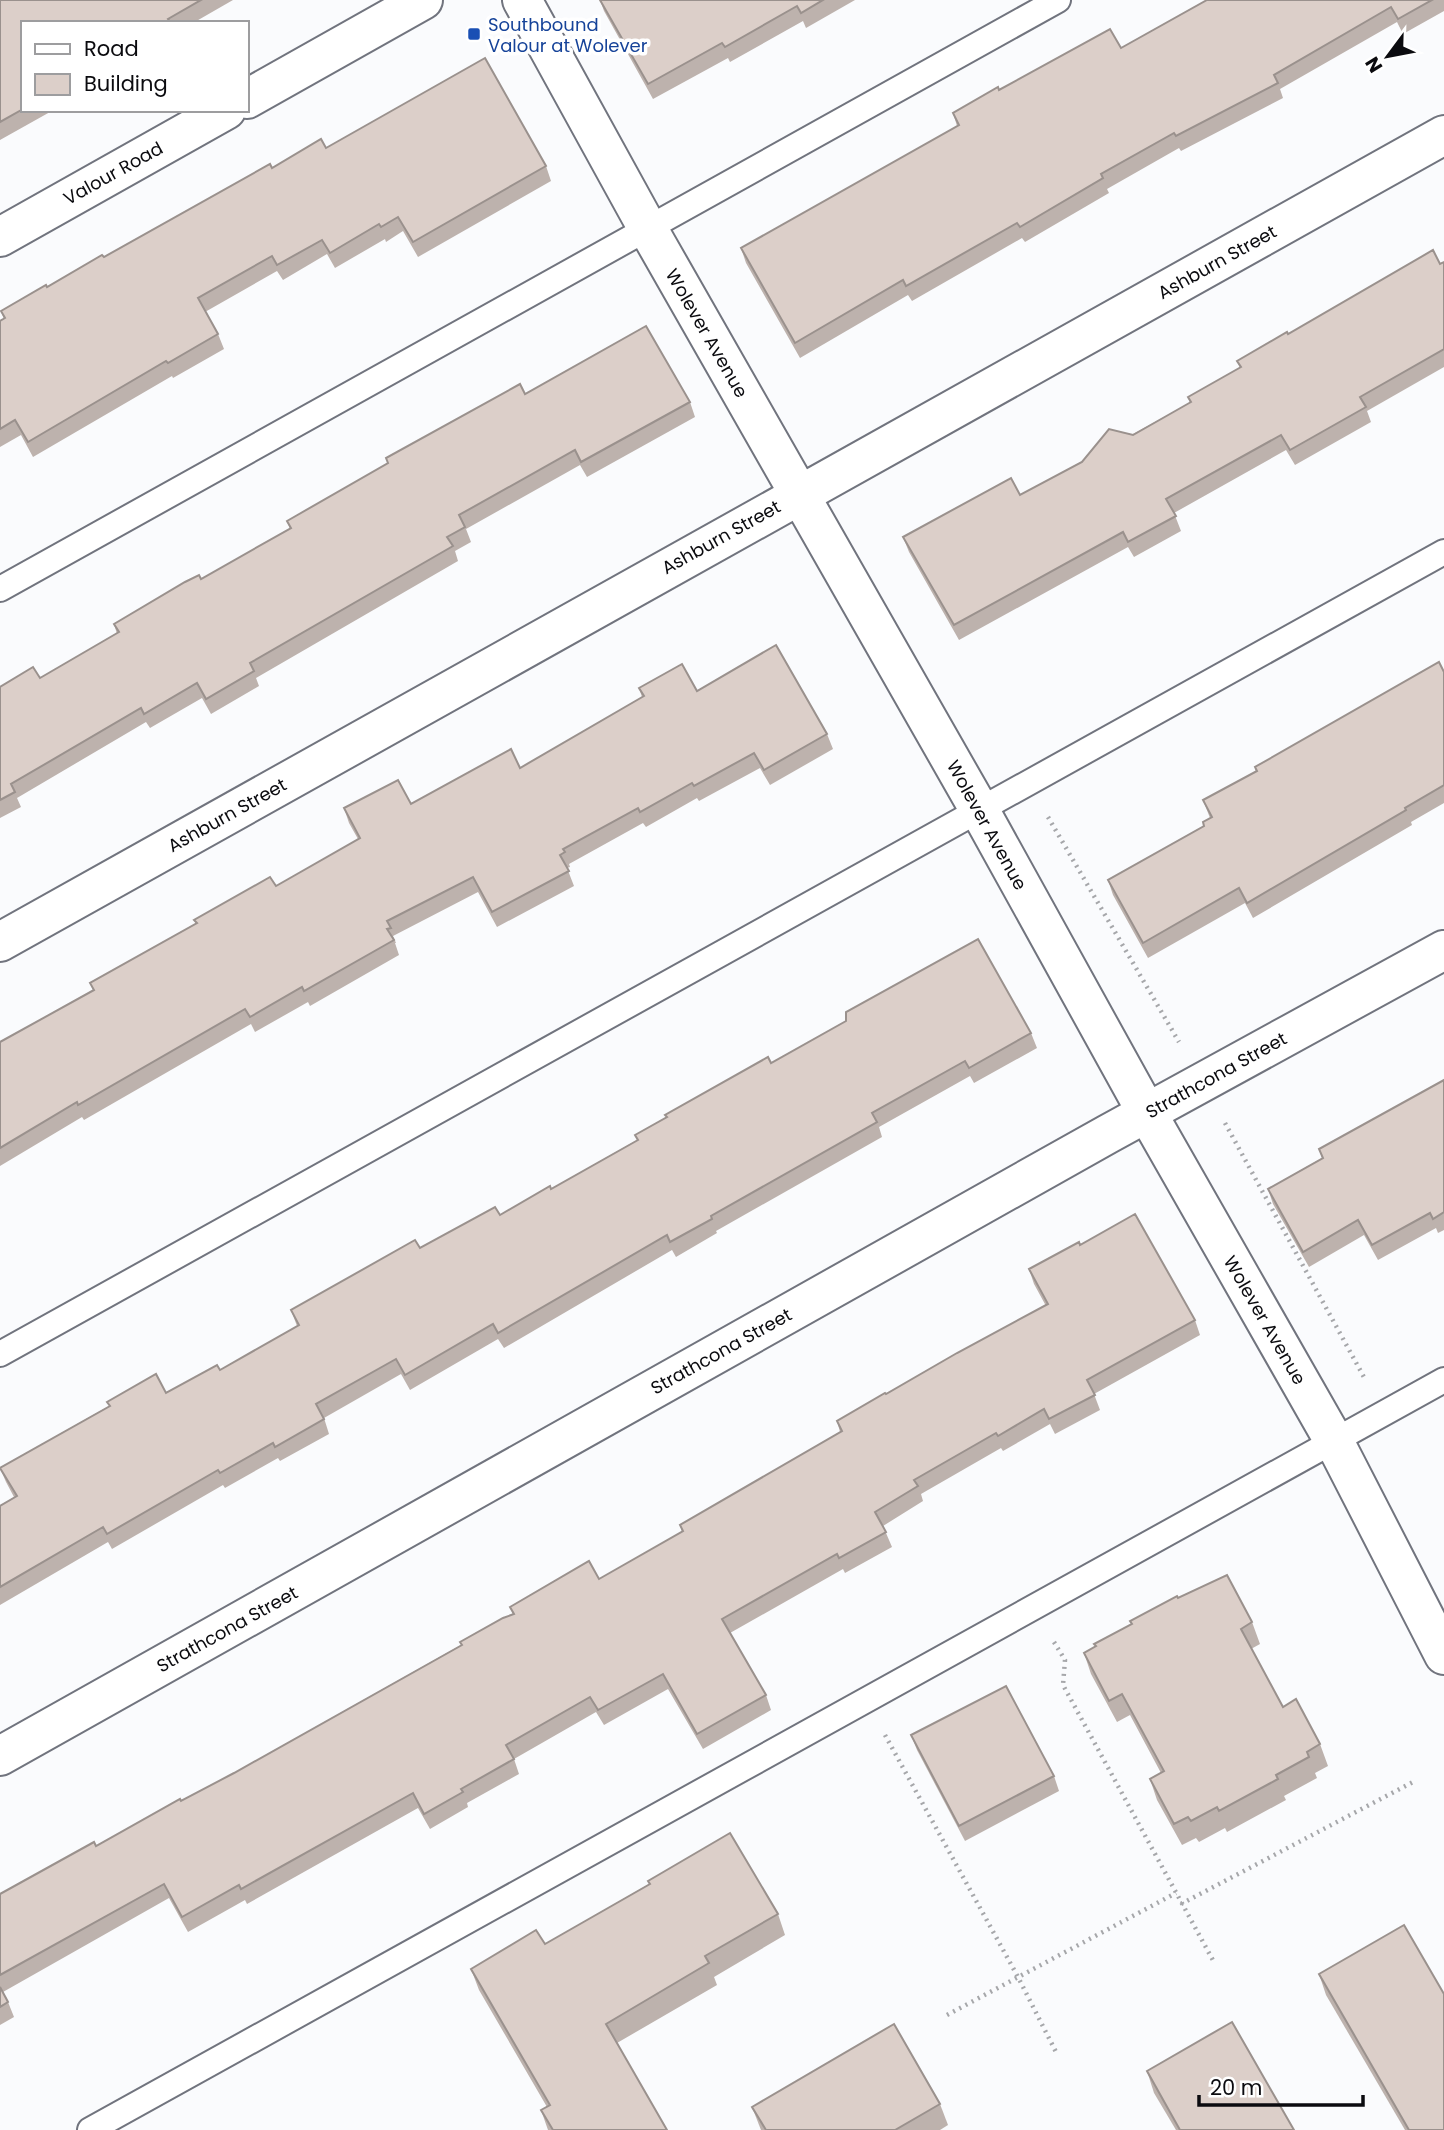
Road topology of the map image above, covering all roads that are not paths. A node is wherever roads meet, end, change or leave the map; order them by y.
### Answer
1 (423, 0) edge
2 (522, 0) edge
3 (1058, 0) edge
4 (248, 98) edge
5 (222, 112) edge
6 (1444, 135) edge
7 (648, 229) junction
8 (0, 237) edge
9 (798, 494) junction
10 (1444, 552) edge
11 (0, 589) edge
12 (980, 811) junction
13 (0, 942) edge
14 (1444, 950) edge
15 (1147, 1112) junction
16 (0, 1354) edge
17 (1444, 1380) edge
18 (1334, 1441) junction
19 (1444, 1655) edge
20 (0, 1756) edge
21 (89, 2130) edge

1 - 4 street
2 - 7 street, Wolever Avenue
3 - 7 lane
5 - 8 street, Valour Road
6 - 9 street, Ashburn Street
7 - 9 street, Wolever Avenue
7 - 11 lane
9 - 12 street, Wolever Avenue
9 - 13 street, Ashburn Street
10 - 12 lane
12 - 15 street, Wolever Avenue
12 - 16 lane
14 - 15 street, Strathcona Street
15 - 18 street, Wolever Avenue
15 - 20 street, Strathcona Street
17 - 18 lane
18 - 19 street, Wolever Avenue
18 - 21 lane

